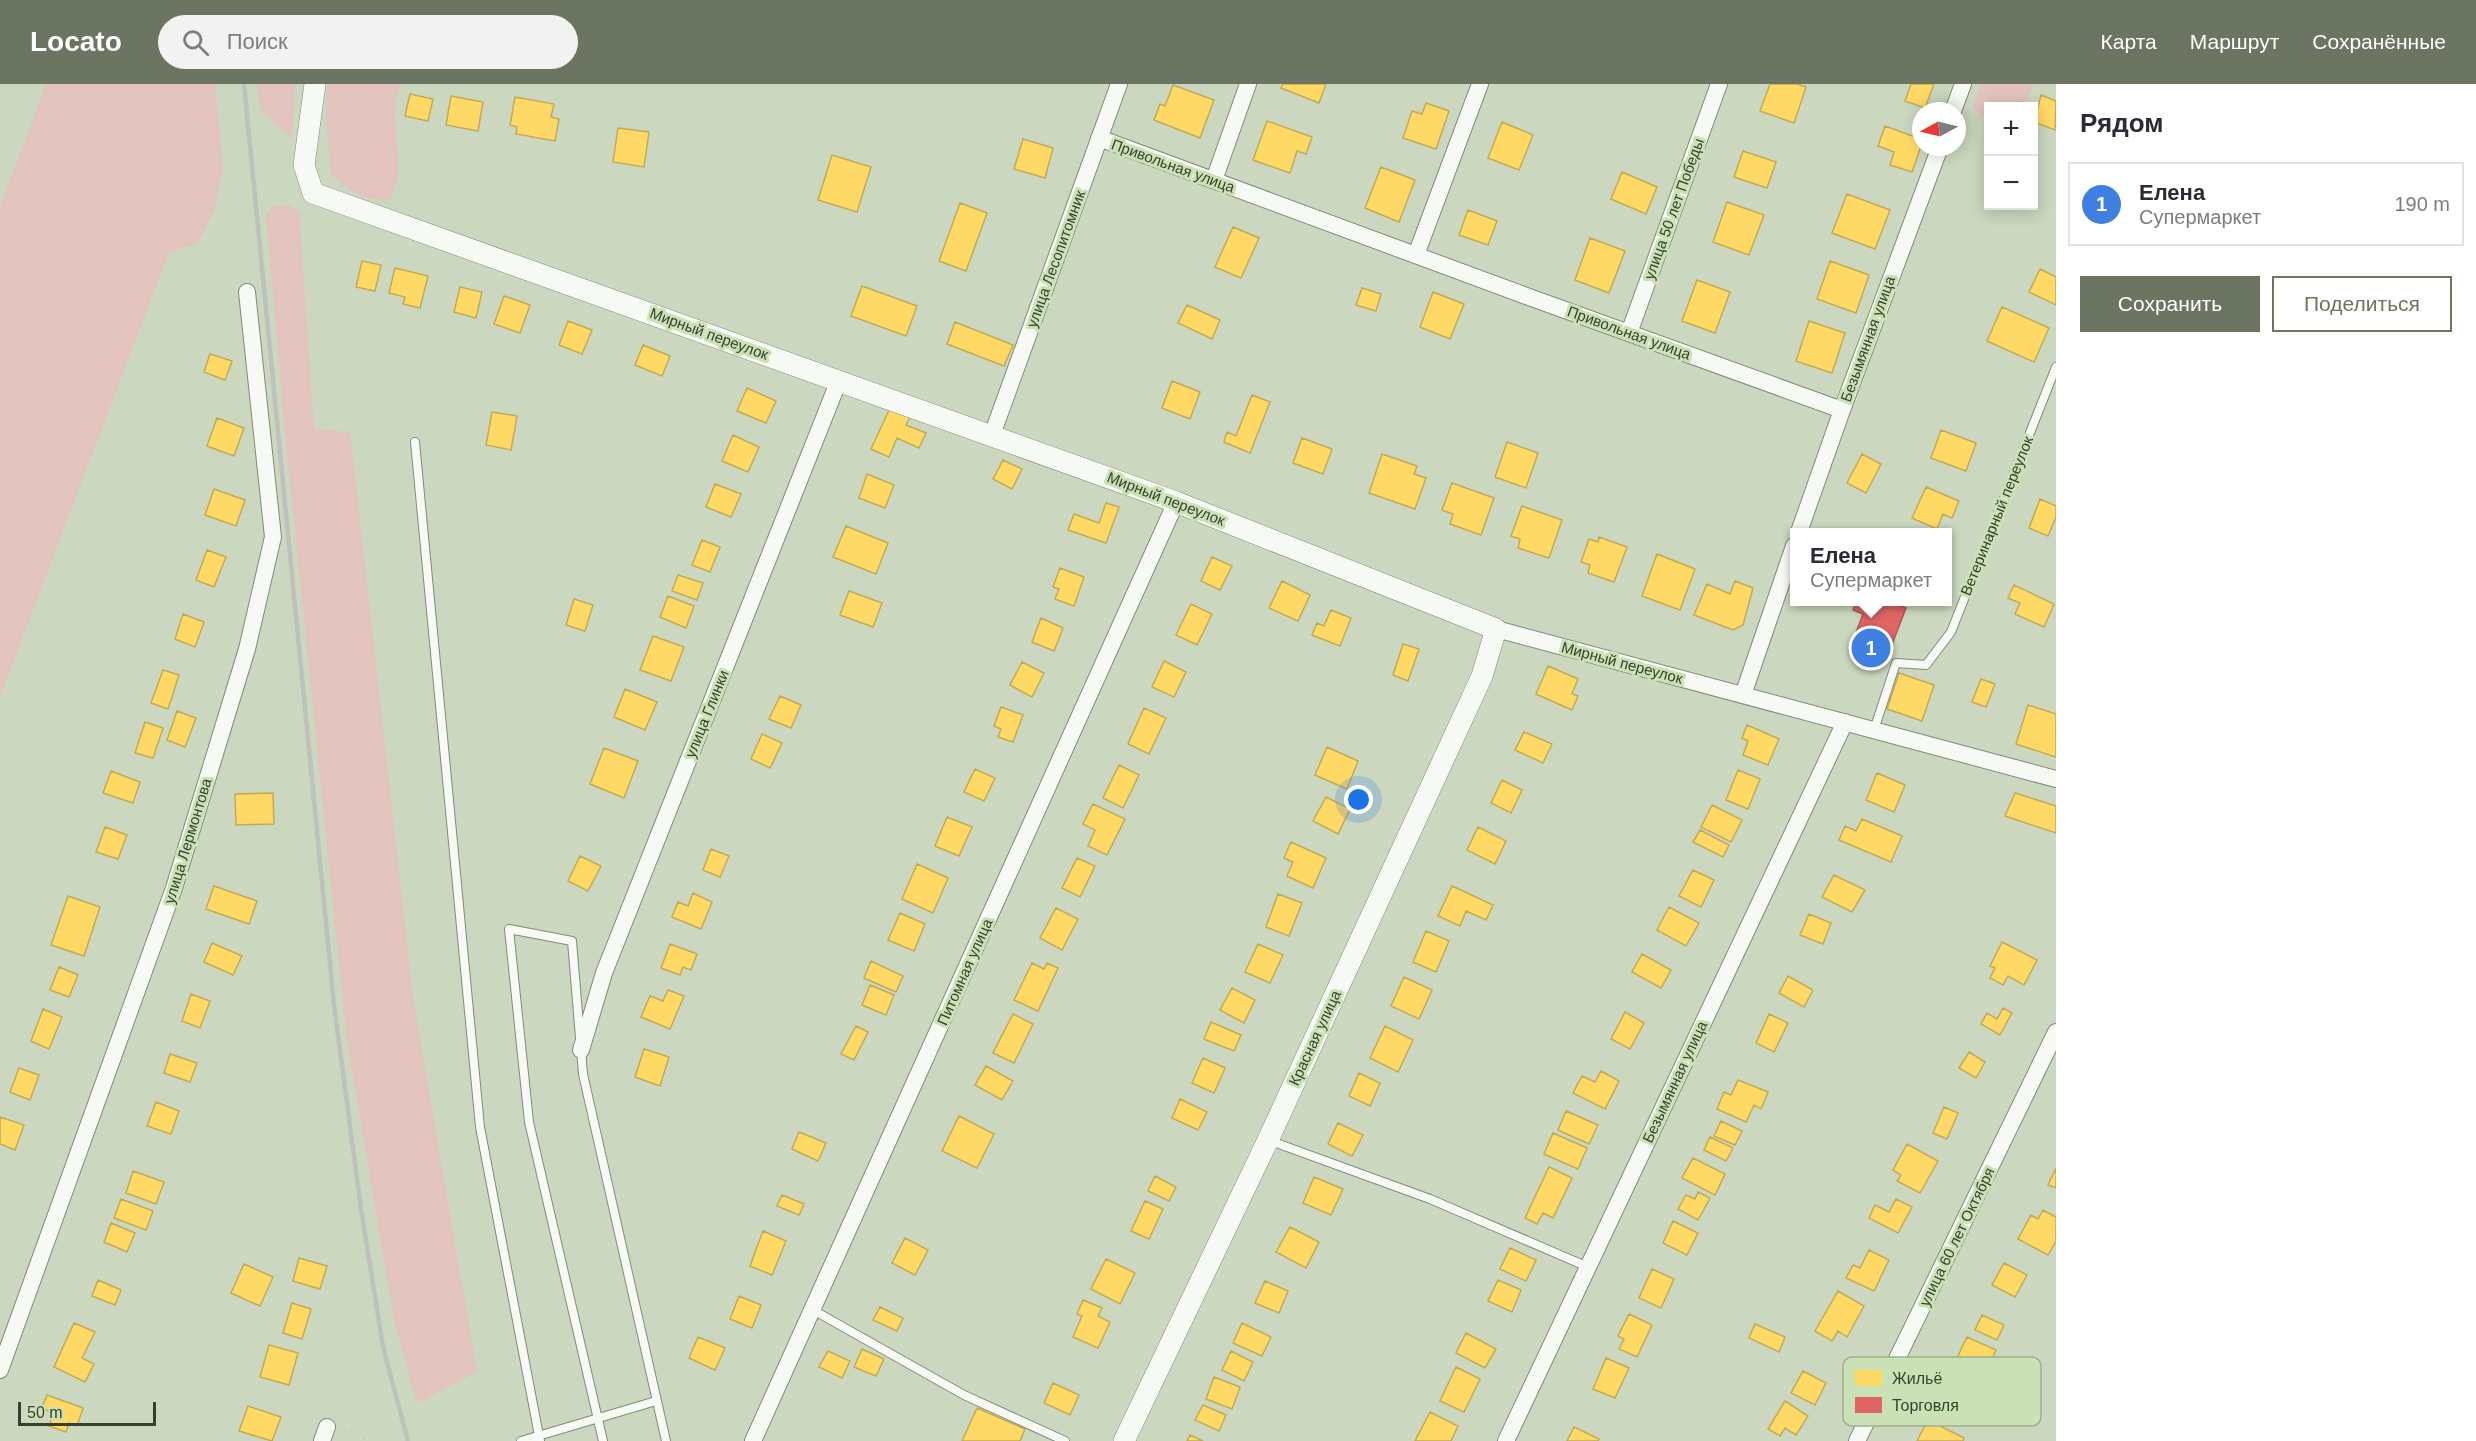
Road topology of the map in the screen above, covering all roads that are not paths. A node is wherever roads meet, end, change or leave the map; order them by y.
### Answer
1 (315, 84) edge
2 (1119, 84) edge
3 (1248, 84) edge
4 (1480, 84) edge
5 (1719, 84) edge
6 (1963, 84) edge
7 (1956, 102) edge
8 (1100, 138) junction
9 (1937, 156) edge
10 (1214, 180) junction
11 (1416, 255) junction
12 (247, 292) dead end
13 (1629, 333) junction
14 (2056, 368) edge
15 (839, 380) junction
16 (1842, 410) junction
17 (992, 435) junction
18 (415, 442) dead end
19 (1176, 502) junction
20 (1800, 528) edge
21 (1790, 558) edge
22 (1496, 629) junction
23 (1743, 695) junction
24 (1845, 722) junction
25 (1874, 730) junction
26 (2056, 779) edge
27 (2056, 1032) edge
28 (581, 1050) junction
29 (1268, 1140) junction
30 (1588, 1267) junction
31 (813, 1310) junction
32 (1898, 1357) edge
33 (0, 1370) edge
34 (656, 1401) junction
35 (596, 1418) junction
36 (1864, 1426) edge
37 (539, 1439) edge
38 (521, 1441) edge
39 (603, 1441) edge
40 (666, 1441) edge
41 (753, 1441) edge
42 (1065, 1441) edge
43 (1124, 1441) edge
44 (1506, 1441) edge
45 (1857, 1441) edge

1 - 15 street, Мирный переулок
2 - 8 street, улица Лесопитомник
3 - 10 street
4 - 11 street
5 - 13 street, улица 50 лет Победы
6 - 7 street
8 - 10 street, Привольная улица
8 - 17 street, улица Лесопитомник
9 - 16 street, Безымянная улица
10 - 11 street, Привольная улица
11 - 13 street, Привольная улица
12 - 33 street, улица Лермонтова
13 - 16 street, Привольная улица
14 - 25 lane, Ветеринарный переулок
15 - 17 street, Мирный переулок
15 - 28 street, улица Глинки
16 - 20 street, Безымянная улица
17 - 19 street, Мирный переулок
18 - 37 lane
19 - 22 street, Мирный переулок
19 - 31 street, Питомная улица
21 - 23 street
22 - 23 street, Мирный переулок
22 - 29 street, Красная улица
23 - 24 street, Мирный переулок
24 - 25 street, Мирный переулок
24 - 30 street, Безымянная улица
25 - 26 street, Мирный переулок
27 - 32 street, улица 60 лет Октября
28 - 34 lane
28 - 35 lane
29 - 30 lane
29 - 43 street, Красная улица
30 - 44 street, Безымянная улица
31 - 41 street, Питомная улица
31 - 42 lane
34 - 35 lane
34 - 40 lane
35 - 37 lane
35 - 39 lane
36 - 45 street, улица 60 лет Октября
37 - 38 lane

